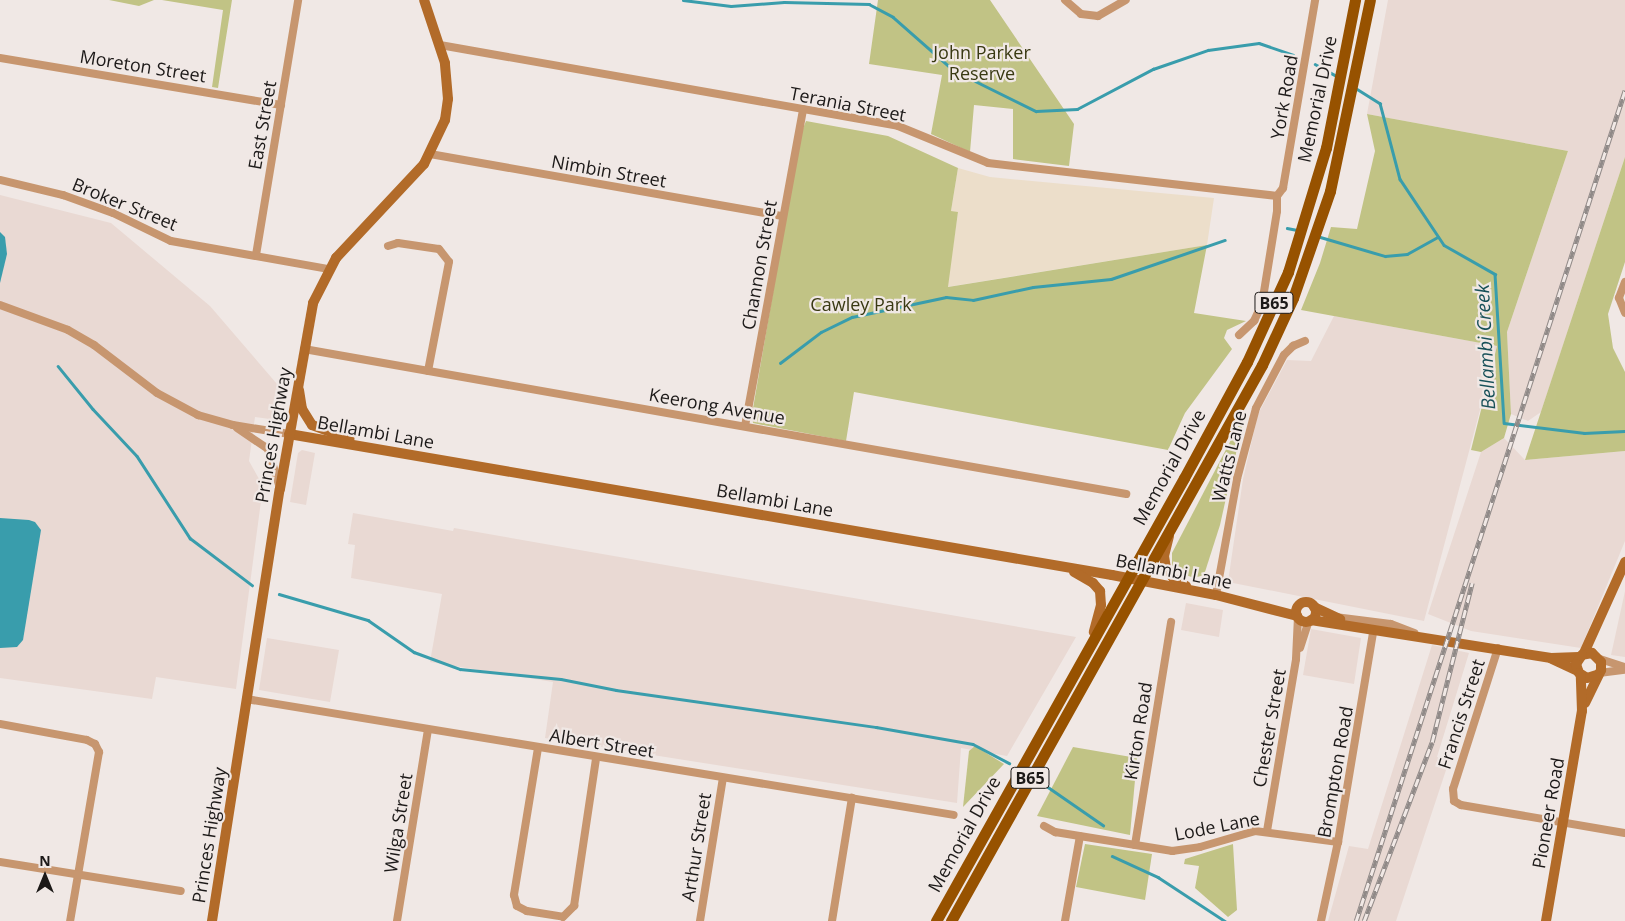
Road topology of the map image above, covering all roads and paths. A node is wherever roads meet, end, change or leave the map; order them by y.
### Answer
1 (298, 0) edge
2 (424, 0) edge
3 (1065, 0) edge
4 (1126, 0) edge
5 (1315, 0) edge
6 (1355, 0) edge
7 (1370, 0) edge
8 (440, 46) junction
9 (0, 58) edge
10 (281, 105) junction
11 (803, 109) junction
12 (430, 154) junction
13 (0, 180) edge
14 (1276, 196) junction
15 (783, 216) junction
16 (388, 246) dead end
17 (256, 254) junction
18 (328, 269) junction
19 (1625, 282) edge
20 (0, 305) edge
21 (1625, 312) edge
22 (1239, 334) dead end
23 (1305, 341) dead end
24 (304, 349) junction
25 (428, 371) junction
26 (298, 384) junction
27 (233, 425) junction
28 (745, 426) junction
29 (289, 434) junction
30 (391, 452) junction
31 (280, 489) junction
32 (1126, 494) dead end
33 (1179, 512) junction
34 (1625, 562) edge
35 (1065, 567) junction
36 (1126, 578) junction
37 (1140, 580) junction
38 (1198, 591) junction
39 (1216, 594) junction
40 (1254, 603) junction
41 (1301, 603) junction
42 (1314, 607) junction
43 (1297, 616) junction
44 (1335, 617) junction
45 (1310, 620) junction
46 (1171, 622) dead end
47 (1360, 625) junction
48 (1374, 627) junction
49 (1596, 632) junction
50 (1418, 635) junction
51 (1092, 640) junction
52 (1498, 648) junction
53 (1582, 655) junction
54 (1551, 658) junction
55 (1599, 658) junction
56 (1296, 659) junction
57 (1625, 669) edge
58 (1579, 673) junction
59 (1598, 674) junction
60 (246, 699) junction
61 (1582, 711) junction
62 (0, 724) edge
63 (428, 730) junction
64 (538, 748) junction
65 (596, 758) junction
66 (723, 778) junction
67 (852, 798) junction
68 (954, 815) dead end
69 (1562, 823) junction
70 (1044, 826) dead end
71 (1267, 831) junction
72 (1625, 833) edge
73 (1080, 836) junction
74 (1338, 842) junction
75 (1136, 845) junction
76 (0, 862) edge
77 (78, 874) junction
78 (181, 891) dead end
79 (70, 921) edge
80 (212, 921) edge
81 (397, 921) edge
82 (700, 921) edge
83 (832, 921) edge
84 (936, 921) edge
85 (951, 921) edge
86 (1065, 921) edge
87 (1321, 921) edge
88 (1546, 921) edge

1 - 10 street, East Street
2 - 8 main road, Princes Highway
3 - 4 street
5 - 14 street, York Road
6 - 36 main road, Memorial Drive / B65
7 - 33 main road, Memorial Drive / B65
8 - 11 street, Terania Street
8 - 12 main road, Princes Highway
9 - 10 street, Moreton Street
10 - 17 street, East Street
11 - 14 street, Terania Street
11 - 15 street, Channon Street
12 - 15 street, Nimbin Street
12 - 18 main road, Princes Highway
13 - 17 street, Broker Street
14 - 22 street
15 - 28 street, Channon Street
16 - 25 street
17 - 18 street, Broker Street
18 - 24 main road, Princes Highway
19 - 21 street
20 - 27 street
23 - 39 street, Watts Lane
24 - 25 street, Keerong Avenue
24 - 26 main road, Princes Highway
25 - 28 street, Keerong Avenue
26 - 29 main road, Princes Highway
26 - 30 main road
27 - 29 street
27 - 31 street
28 - 32 street, Keerong Avenue
29 - 30 main road, Bellambi Lane
29 - 31 main road, Princes Highway
30 - 35 main road, Bellambi Lane
31 - 60 main road, Princes Highway
33 - 37 main road, Memorial Drive / B65
33 - 38 main road
34 - 49 main road
35 - 36 main road, Bellambi Lane
35 - 51 main road
36 - 37 main road, Bellambi Lane
36 - 51 main road, Memorial Drive / B65
37 - 38 main road, Bellambi Lane
37 - 85 main road, Memorial Drive / B65
38 - 39 main road, Bellambi Lane
39 - 40 main road, Bellambi Lane
40 - 41 main road
40 - 43 main road
41 - 42 main road
41 - 43 main road
42 - 44 main road
42 - 45 main road
43 - 45 main road
43 - 56 street
44 - 47 main road
44 - 50 street
45 - 47 main road
45 - 56 street
46 - 75 street, Kirton Road
47 - 48 main road
48 - 50 main road
48 - 74 street, Brompton Road
49 - 53 main road
49 - 55 main road, Pioneer Road
50 - 52 main road
51 - 84 main road, Memorial Drive / B65
52 - 54 main road
52 - 69 street, Francis Street
53 - 54 main road
53 - 55 main road
53 - 58 main road, Pioneer Road
54 - 58 main road
55 - 57 street
55 - 59 main road, Pioneer Road
56 - 71 street, Chester Street
57 - 59 street
58 - 59 main road
58 - 61 main road, Pioneer Road
59 - 61 main road, Pioneer Road
60 - 63 street, Albert Street
60 - 80 main road, Princes Highway
61 - 69 main road, Pioneer Road
62 - 77 street
63 - 64 street, Albert Street
63 - 81 street, Wilga Street
64 - 65 street, Albert Street
64 - 65 street
65 - 66 street, Albert Street
66 - 67 street, Albert Street
66 - 82 street, Arthur Street
67 - 68 street, Albert Street
67 - 83 street
69 - 72 street
69 - 88 main road, Pioneer Road
70 - 73 street, Lode Lane
71 - 74 street, Lode Lane
71 - 75 street, Lode Lane
73 - 75 street, Lode Lane
73 - 86 street
74 - 87 street, Brompton Road
76 - 77 street
77 - 78 street
77 - 79 street

